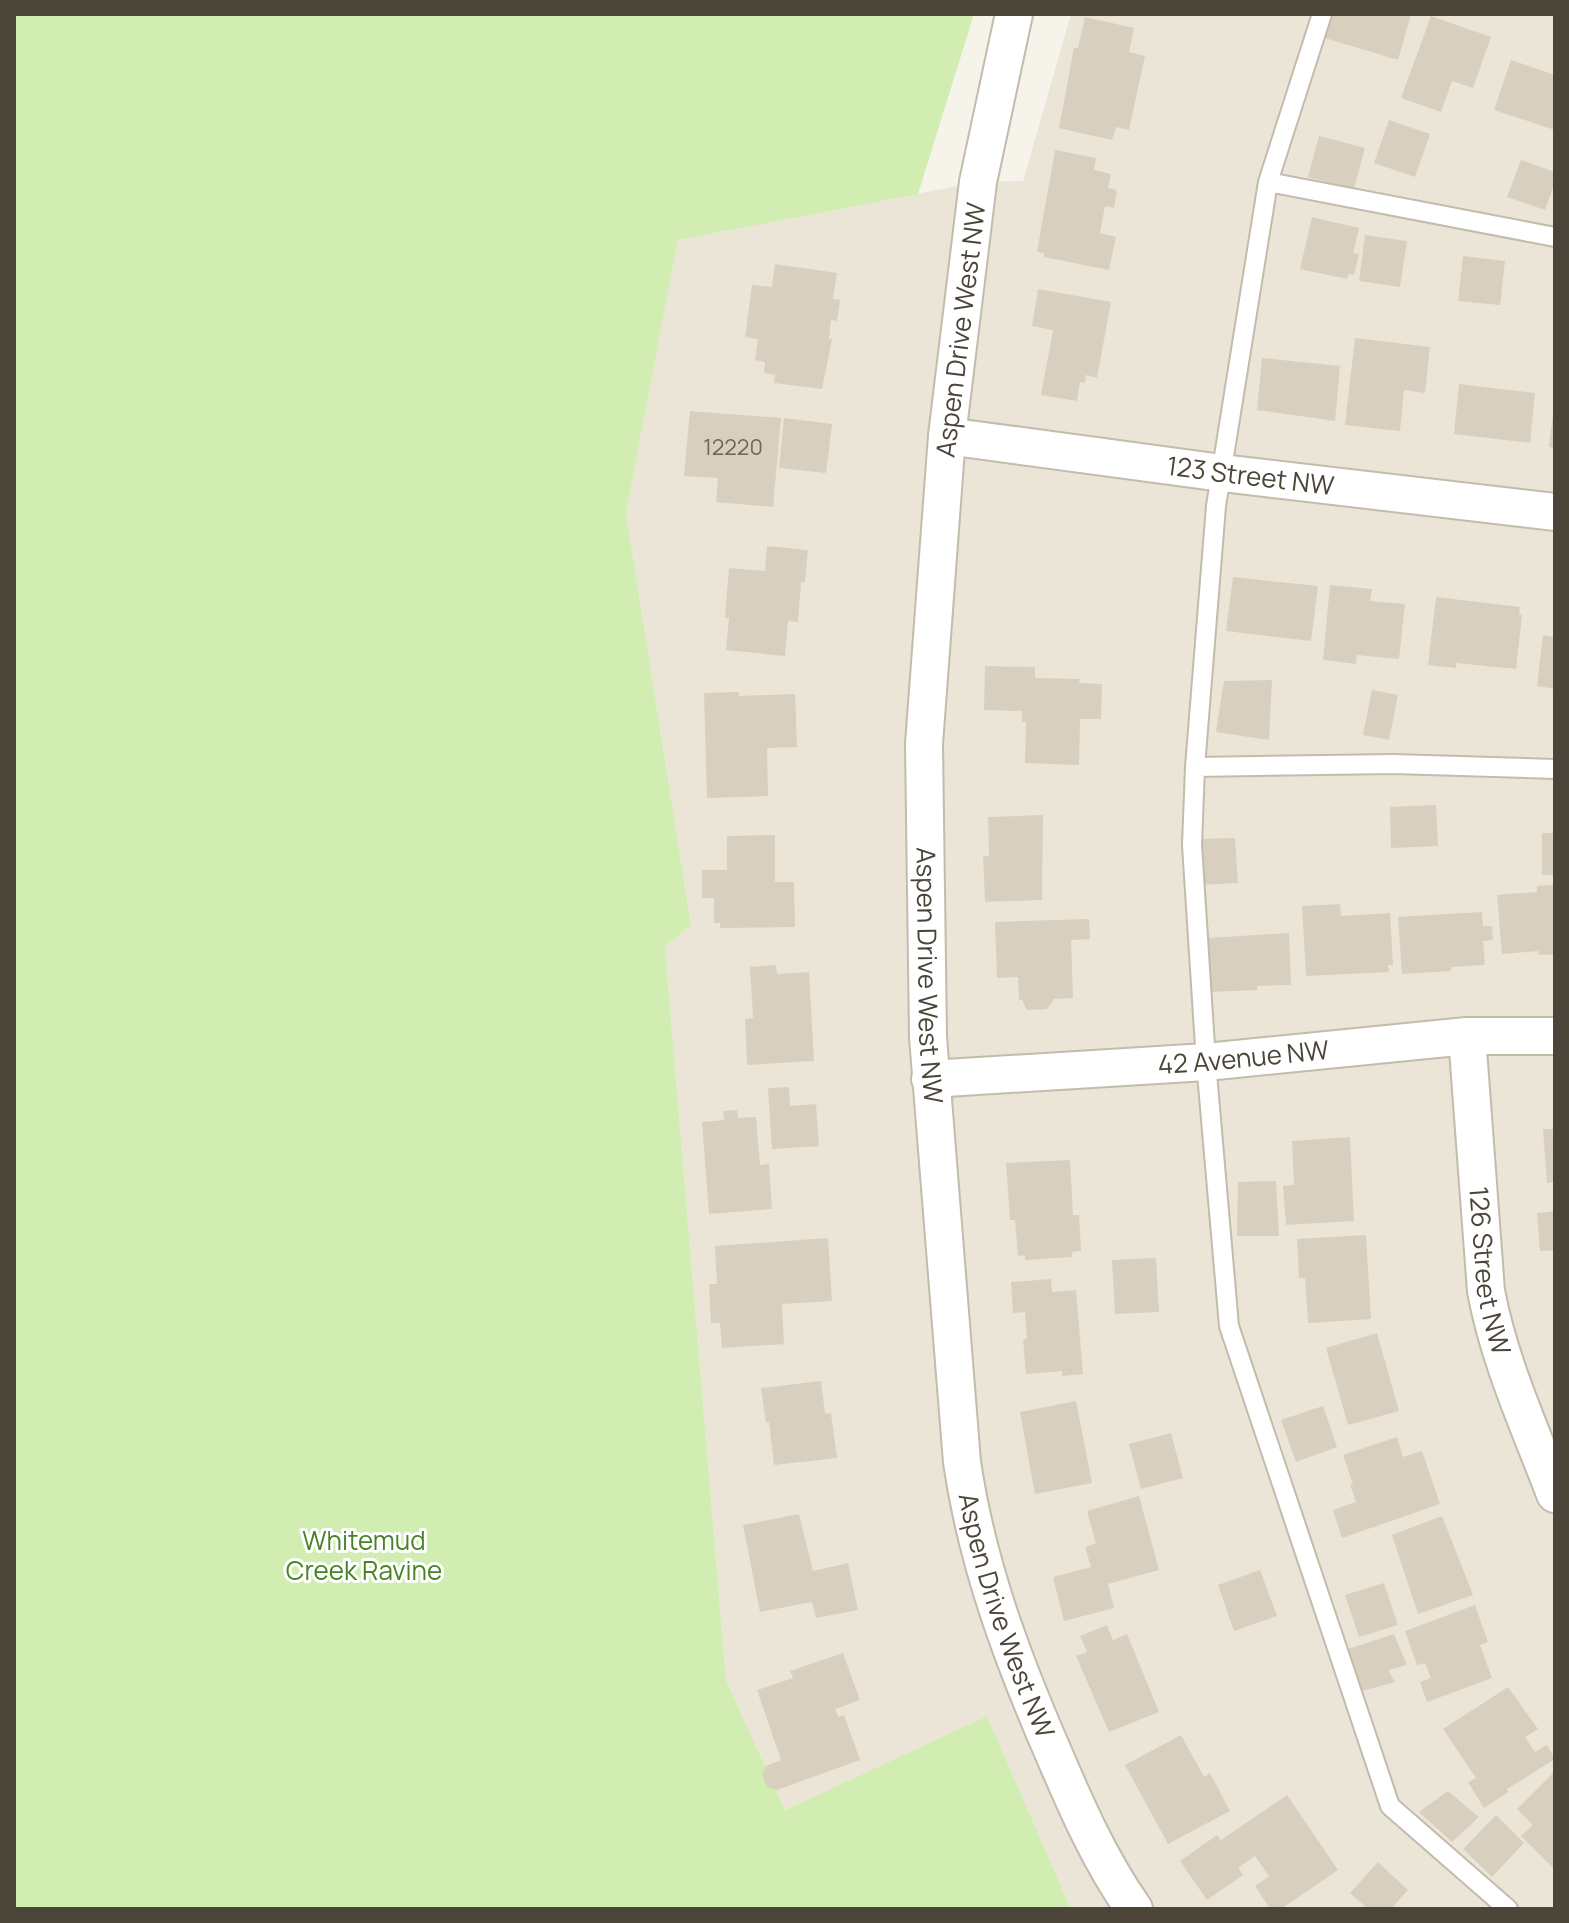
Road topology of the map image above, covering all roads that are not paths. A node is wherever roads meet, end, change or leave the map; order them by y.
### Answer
1 (1014, 14) edge
2 (1322, 14) edge
3 (1268, 182) junction
4 (1555, 237) edge
5 (947, 436) junction
6 (1222, 473) junction
7 (1555, 512) edge
8 (1195, 767) junction
9 (1555, 769) edge
10 (1467, 1036) junction
11 (1555, 1036) edge
12 (1206, 1062) junction
13 (930, 1079) junction
14 (1555, 1494) edge
15 (1134, 1909) edge
16 (1508, 1909) edge

1 - 5 street, Aspen Drive West NW
2 - 3 lane
3 - 4 lane
3 - 6 lane
5 - 6 street, 123 Street NW
5 - 13 street, Aspen Drive West NW
6 - 7 street, 123 Street NW
6 - 8 lane
8 - 9 lane
8 - 12 lane
10 - 11 street, 42 Avenue NW
10 - 12 street, 42 Avenue NW
10 - 14 street, 126 Street NW
12 - 13 street, 42 Avenue NW
12 - 16 lane
13 - 15 street, Aspen Drive West NW

